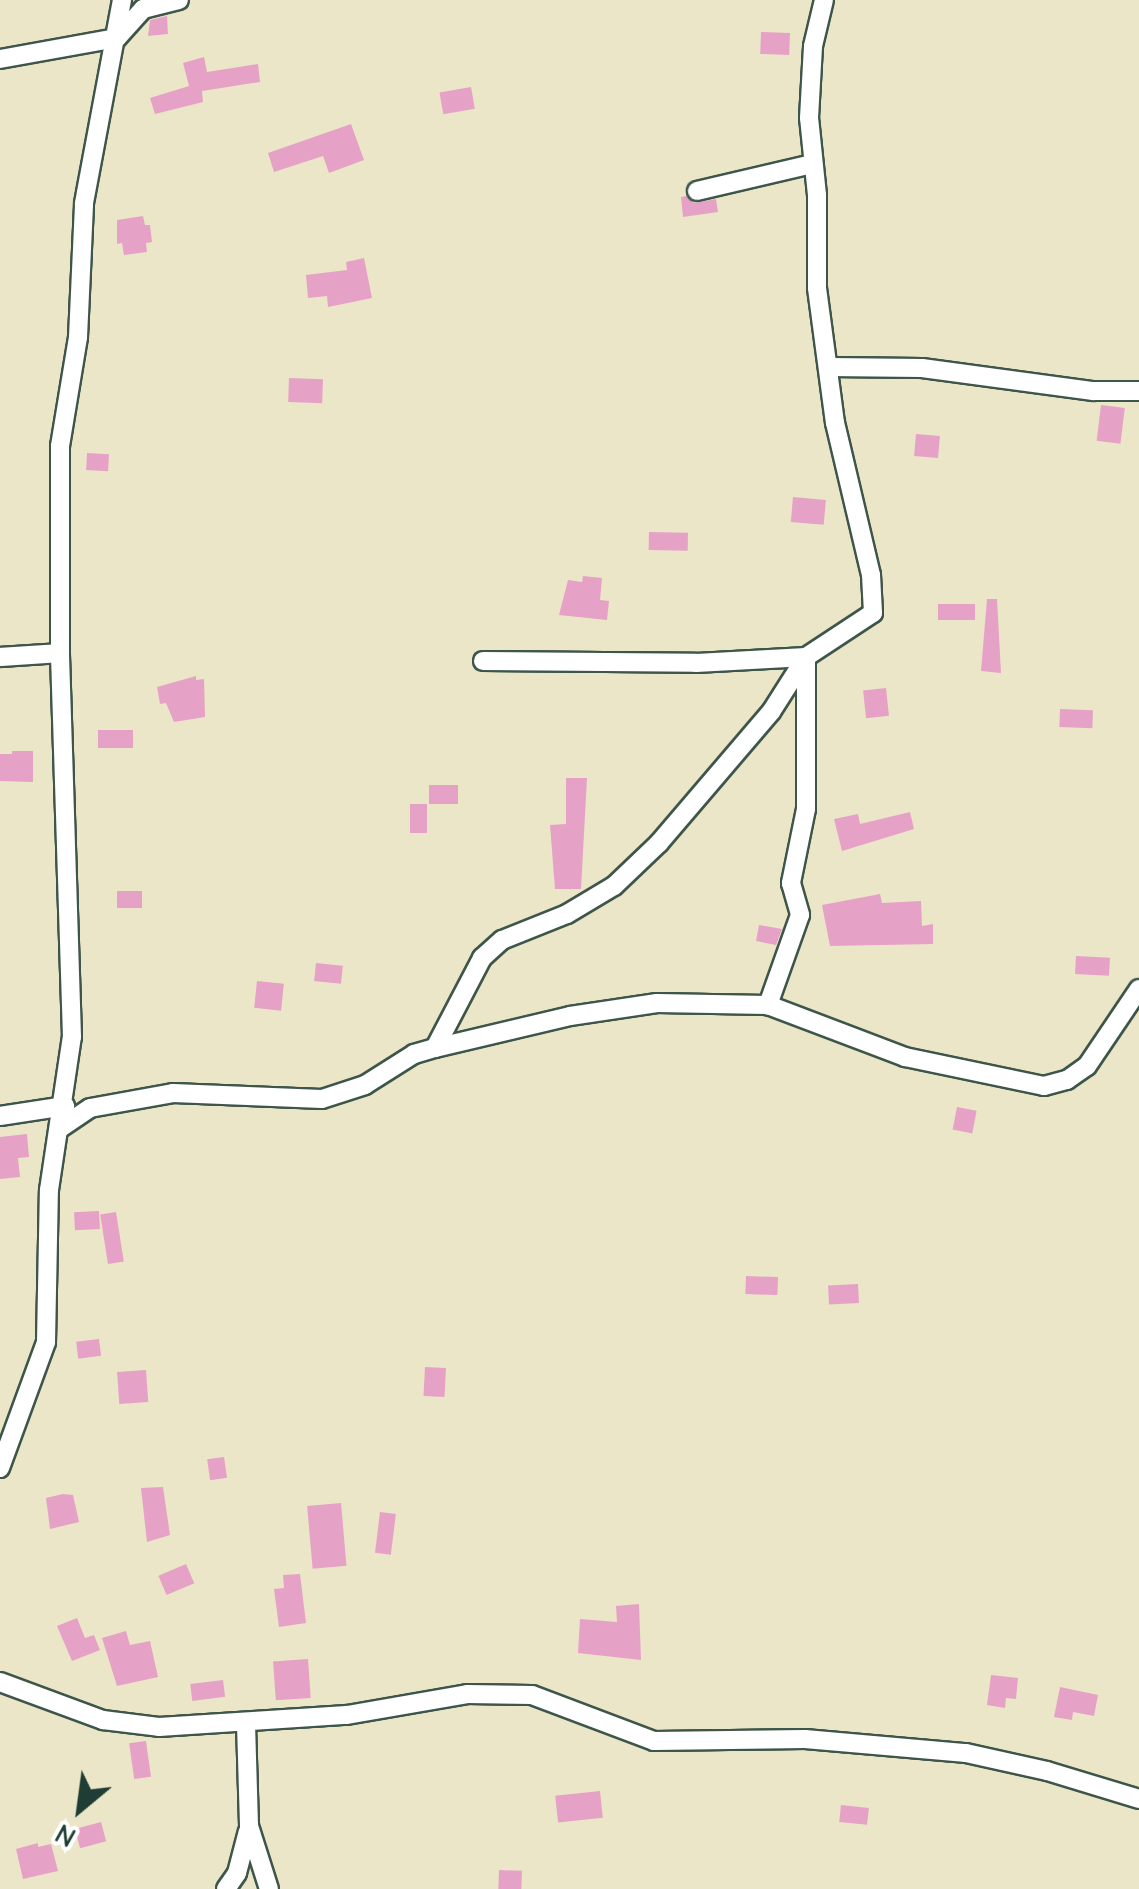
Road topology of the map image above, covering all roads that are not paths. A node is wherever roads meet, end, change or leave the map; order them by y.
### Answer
1 (122, 0) edge
2 (179, 0) edge
3 (824, 0) edge
4 (117, 38) junction
5 (0, 59) edge
6 (812, 164) junction
7 (696, 191) dead end
8 (829, 367) junction
9 (1139, 391) edge
10 (60, 654) junction
11 (0, 657) edge
12 (806, 657) junction
13 (483, 661) dead end
14 (1139, 990) edge
15 (768, 1006) junction
16 (435, 1048) junction
17 (64, 1106) junction
18 (0, 1116) edge
19 (59, 1129) junction
20 (0, 1468) edge
21 (0, 1682) edge
22 (246, 1724) junction
23 (1139, 1799) edge
24 (249, 1826) junction
25 (226, 1889) edge
26 (269, 1889) edge

1 - 4 street
2 - 4 street
3 - 6 street
4 - 5 street
4 - 10 street
6 - 7 street
6 - 8 street
8 - 9 street
8 - 12 street
10 - 11 street
10 - 17 street
12 - 13 street
12 - 15 street
12 - 16 street
14 - 15 street
15 - 16 street
16 - 19 street
17 - 18 street
17 - 19 street
19 - 20 street
21 - 22 street
22 - 23 street
22 - 24 street
24 - 25 street
24 - 26 street

